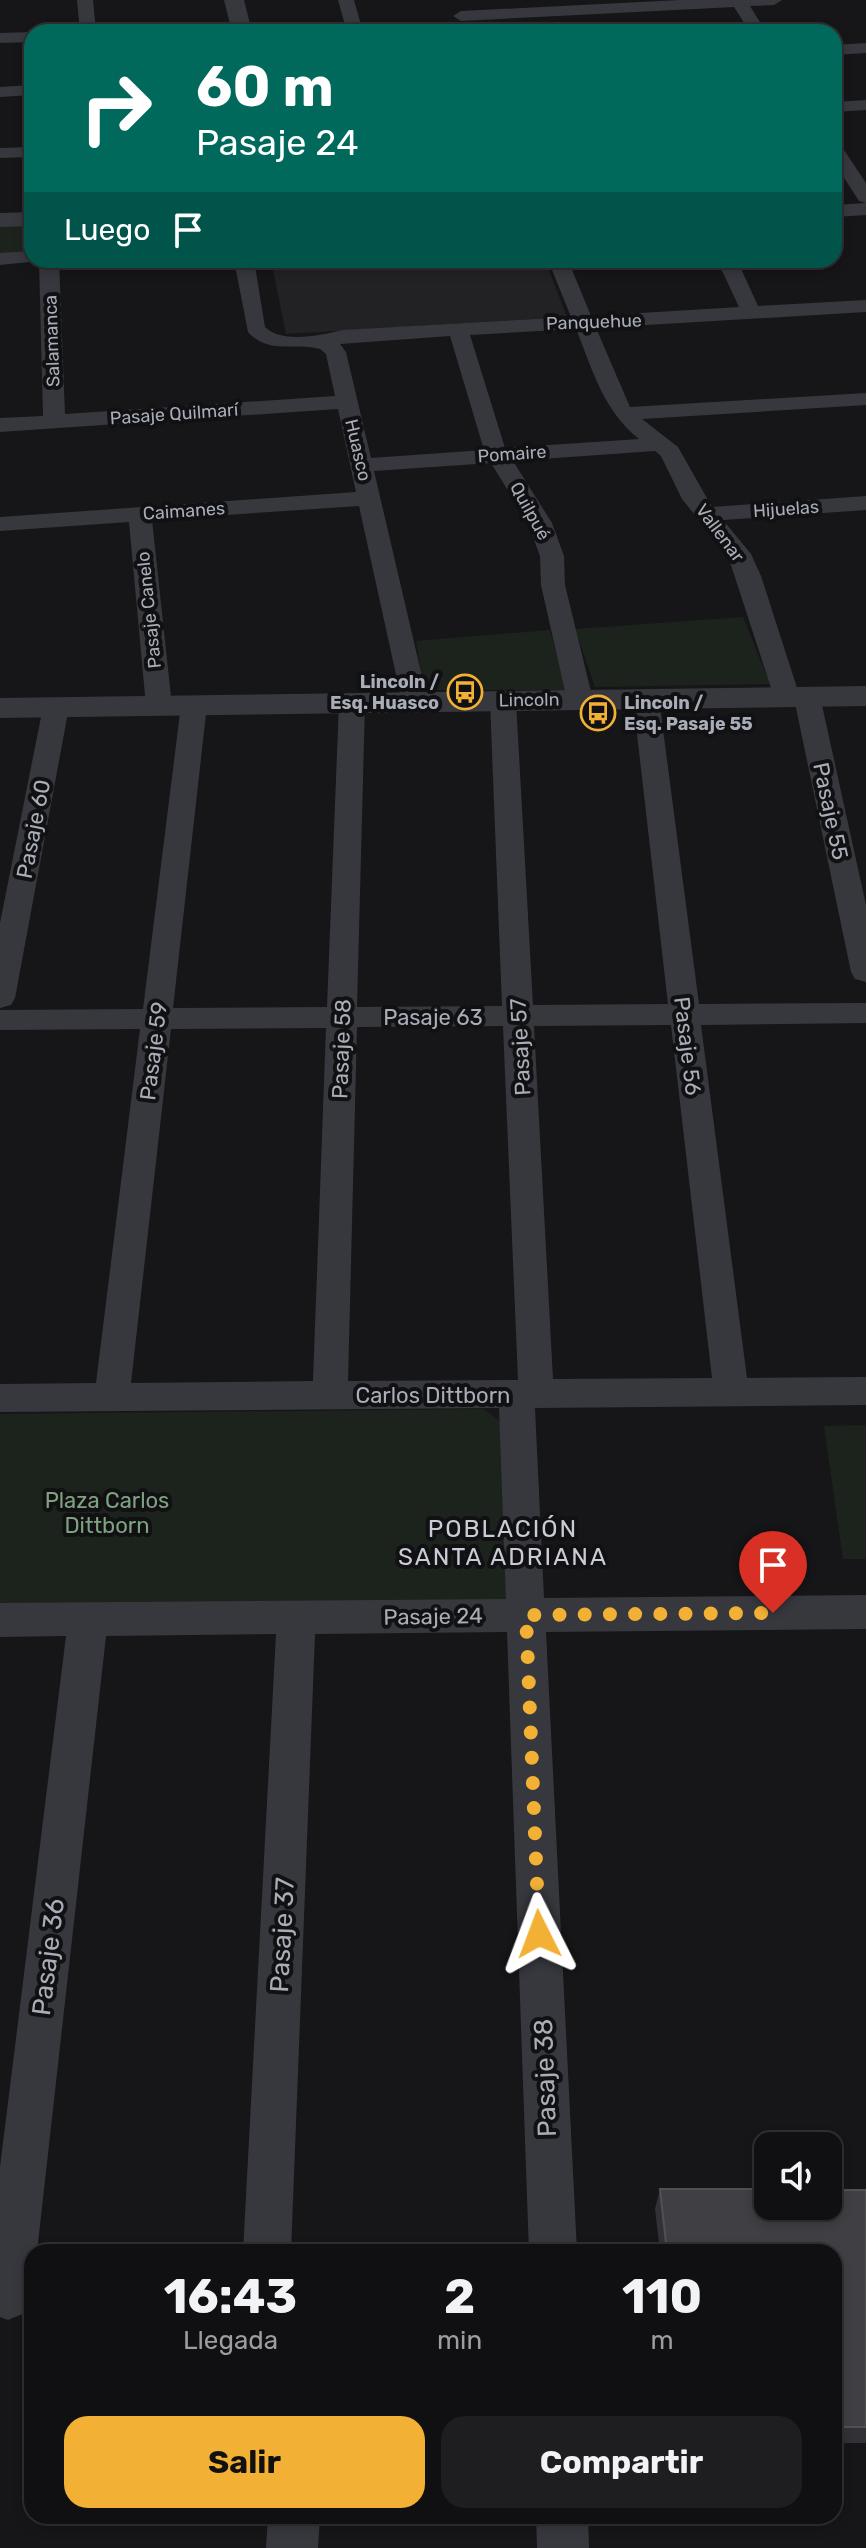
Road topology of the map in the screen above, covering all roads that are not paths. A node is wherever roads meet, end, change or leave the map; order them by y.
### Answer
1 (85, 0) edge
2 (234, 0) edge
3 (346, 0) edge
4 (774, 0) edge
5 (738, 1) edge
6 (461, 16) edge
7 (87, 24) edge
8 (240, 24) edge
9 (353, 24) edge
10 (753, 24) edge
11 (24, 37) edge
12 (0, 38) edge
13 (866, 48) edge
14 (842, 50) edge
15 (24, 90) edge
16 (0, 92) edge
17 (866, 105) edge
18 (842, 106) edge
19 (24, 152) edge
20 (0, 153) edge
21 (850, 172) edge
22 (866, 197) edge
23 (866, 209) edge
24 (842, 210) edge
25 (24, 219) edge
26 (0, 220) edge
27 (24, 258) edge
28 (0, 259) edge
29 (49, 268) edge
30 (245, 268) edge
31 (561, 268) edge
32 (731, 268) edge
33 (866, 306) edge
34 (752, 314) junction
35 (583, 322) junction
36 (458, 329) junction
37 (324, 343) junction
38 (866, 399) edge
39 (347, 402) junction
40 (624, 414) junction
41 (54, 421) junction
42 (0, 425) edge
43 (663, 444) junction
44 (499, 455) junction
45 (361, 465) junction
46 (369, 498) junction
47 (866, 503) edge
48 (140, 514) junction
49 (705, 514) junction
50 (0, 524) edge
51 (866, 696) edge
52 (797, 697) junction
53 (646, 699) junction
54 (580, 700) junction
55 (503, 701) junction
56 (415, 702) junction
57 (352, 703) junction
58 (194, 705) junction
59 (159, 706) junction
60 (56, 707) junction
61 (0, 708) edge
62 (866, 972) edge
63 (0, 998) edge
64 (866, 1013) edge
65 (685, 1015) junction
66 (518, 1016) junction
67 (342, 1017) junction
68 (157, 1019) junction
69 (0, 1020) edge
70 (866, 1391) edge
71 (731, 1392) junction
72 (526, 1394) junction
73 (330, 1395) junction
74 (112, 1397) junction
75 (0, 1398) edge
76 (866, 1612) edge
77 (526, 1615) junction
78 (296, 1618) junction
79 (88, 1619) junction
80 (0, 1620) edge
81 (267, 2244) edge
82 (553, 2244) edge
83 (13, 2296) edge
84 (294, 2524) edge
85 (562, 2524) edge
86 (292, 2548) edge
87 (563, 2548) edge

1 - 7 street
2 - 8 street
3 - 9 street
4 - 5 street
5 - 6 street
5 - 10 street
11 - 12 street
13 - 14 street
15 - 16 street
17 - 18 street
19 - 20 street
21 - 22 street
23 - 24 street
25 - 26 street
27 - 28 street
29 - 41 street, Salamanca
30 - 37 street
31 - 35 street, Vallenar
32 - 34 street
33 - 34 street, Panquehue
34 - 35 street, Panquehue
35 - 36 street, Panquehue
35 - 40 street, Vallenar
36 - 37 street, Panquehue
36 - 44 street, Quilpué
37 - 39 street, Huasco
38 - 40 street
39 - 41 street, Pasaje Quilmarí
39 - 45 street, Huasco
40 - 43 street, Vallenar
41 - 42 street, Pasaje Quilmarí
43 - 44 street, Pomaire
43 - 49 street, Vallenar
44 - 45 street, Pomaire
44 - 54 street, Quilpué
45 - 46 street, Huasco
46 - 48 street, Caimanes
46 - 56 street, Huasco
47 - 49 street, Hijuelas
48 - 50 street, Caimanes
48 - 59 street, Pasaje Canelo
49 - 52 street, Vallenar
51 - 52 street, Lincoln
52 - 53 street, Lincoln
52 - 62 street, Pasaje 55
53 - 54 street, Lincoln
53 - 65 street, Pasaje 56
54 - 55 street, Lincoln
55 - 56 street, Lincoln
55 - 66 street, Pasaje 57
56 - 57 street, Lincoln
57 - 58 street, Lincoln
57 - 67 street, Pasaje 58
58 - 59 street, Lincoln
58 - 68 street, Pasaje 59
59 - 60 street, Lincoln
60 - 61 street, Lincoln
60 - 63 street, Pasaje 60
64 - 65 street, Pasaje 63
65 - 66 street, Pasaje 63
65 - 71 street, Pasaje 56
66 - 67 street, Pasaje 63
66 - 72 street, Pasaje 57
67 - 68 street, Pasaje 63
67 - 73 street, Pasaje 58
68 - 69 street, Pasaje 63
68 - 74 street, Pasaje 59
70 - 71 street, Carlos Dittborn
71 - 72 street, Carlos Dittborn
72 - 73 street, Carlos Dittborn
72 - 77 street, Pasaje 57
73 - 74 street, Carlos Dittborn
74 - 75 street, Carlos Dittborn
76 - 77 street, Pasaje 24
77 - 78 street, Pasaje 24
77 - 82 street, Pasaje 38
78 - 79 street, Pasaje 24
78 - 81 street, Pasaje 37
79 - 80 street, Pasaje 24
79 - 83 street, Pasaje 36
84 - 86 street
85 - 87 street

